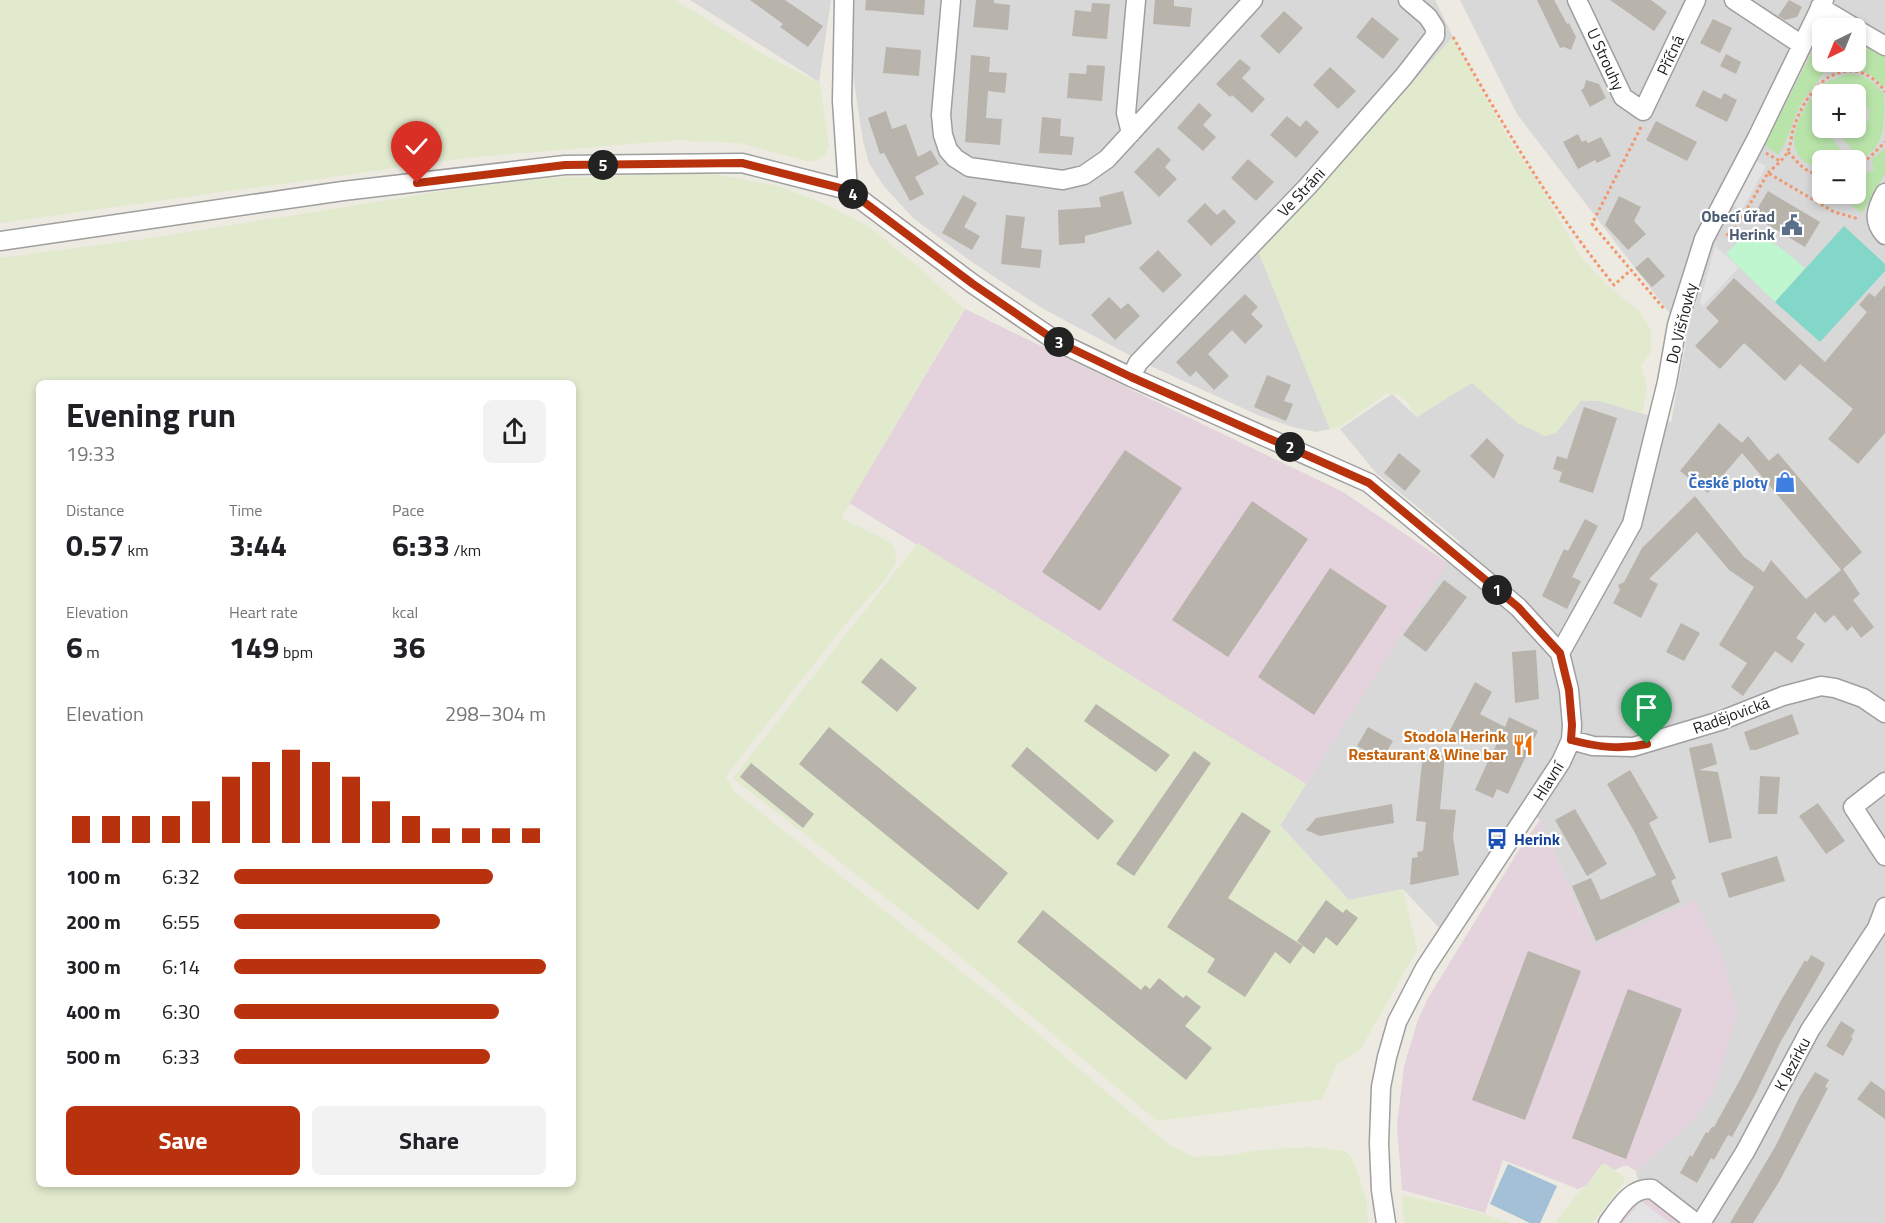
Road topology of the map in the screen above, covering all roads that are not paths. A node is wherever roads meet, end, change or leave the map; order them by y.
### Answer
1 (951, 0) edge
2 (1136, 0) edge
3 (1253, 0) edge
4 (1408, 0) edge
5 (1577, 0) edge
6 (1696, 0) edge
7 (1734, 0) edge
8 (841, 2) edge
9 (1822, 4) edge
10 (1840, 18) edge
11 (1866, 35) edge
12 (1802, 45) junction
13 (1885, 46) edge
14 (1644, 111) joint
15 (1131, 133) junction
16 (848, 190) junction
17 (1885, 193) edge
18 (1881, 230) edge
19 (0, 241) edge
20 (1131, 377) junction
21 (1560, 653) junction
22 (1885, 713) edge
23 (1571, 740) junction
24 (1885, 782) edge
25 (1885, 856) edge
26 (1885, 907) edge
27 (1386, 1223) edge
28 (1608, 1223) edge
29 (1696, 1223) edge
30 (1701, 1223) edge

1 - 15 street
2 - 15 street
3 - 15 street
4 - 20 street, Ve Stráni
5 - 14 street, U Strouhy
6 - 14 street, Příčná
7 - 12 street
8 - 16 street
9 - 10 street
9 - 12 street, Do Višňovky
11 - 13 street
12 - 21 street, Do Višňovky
16 - 19 street
16 - 20 street, Hlavní
17 - 18 street
20 - 21 street, Hlavní
21 - 23 street, Hlavní
22 - 23 street, Radějovická
23 - 27 street, Hlavní
24 - 25 street
26 - 30 street, K Jezírku
28 - 29 street

